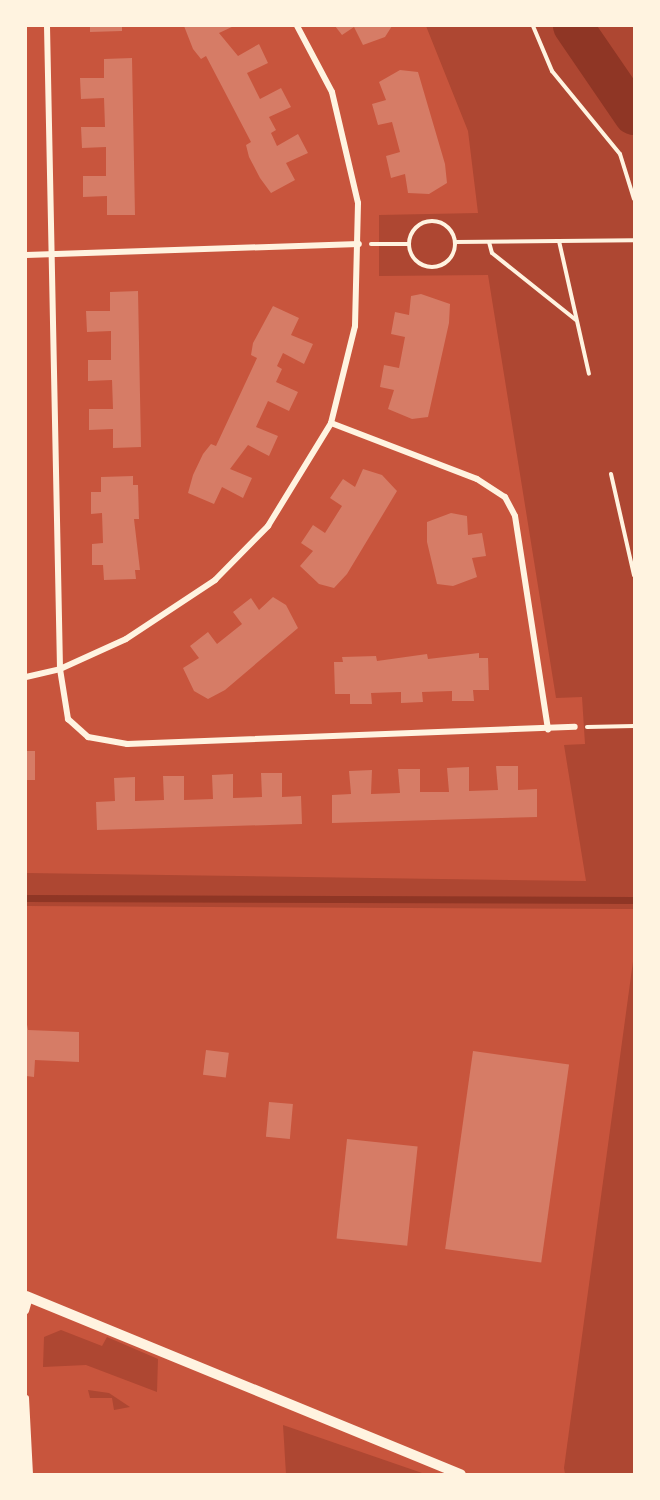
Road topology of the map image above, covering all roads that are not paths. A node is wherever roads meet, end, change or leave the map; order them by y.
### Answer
1 (47, 26) edge
2 (297, 26) edge
3 (359, 244) junction
4 (54, 254) junction
5 (26, 255) edge
6 (331, 423) junction
7 (60, 669) junction
8 (26, 676) edge
9 (574, 727) road end
10 (548, 729) junction
11 (28, 1297) edge
12 (26, 1311) edge
13 (26, 1398) edge
14 (30, 1474) edge
15 (461, 1474) edge

1 - 4 street
2 - 3 street
3 - 4 street
3 - 6 street
4 - 5 street
4 - 7 street
6 - 7 street
6 - 10 street
7 - 8 street
7 - 10 street
9 - 10 street
11 - 12 street
11 - 15 street
13 - 14 street

